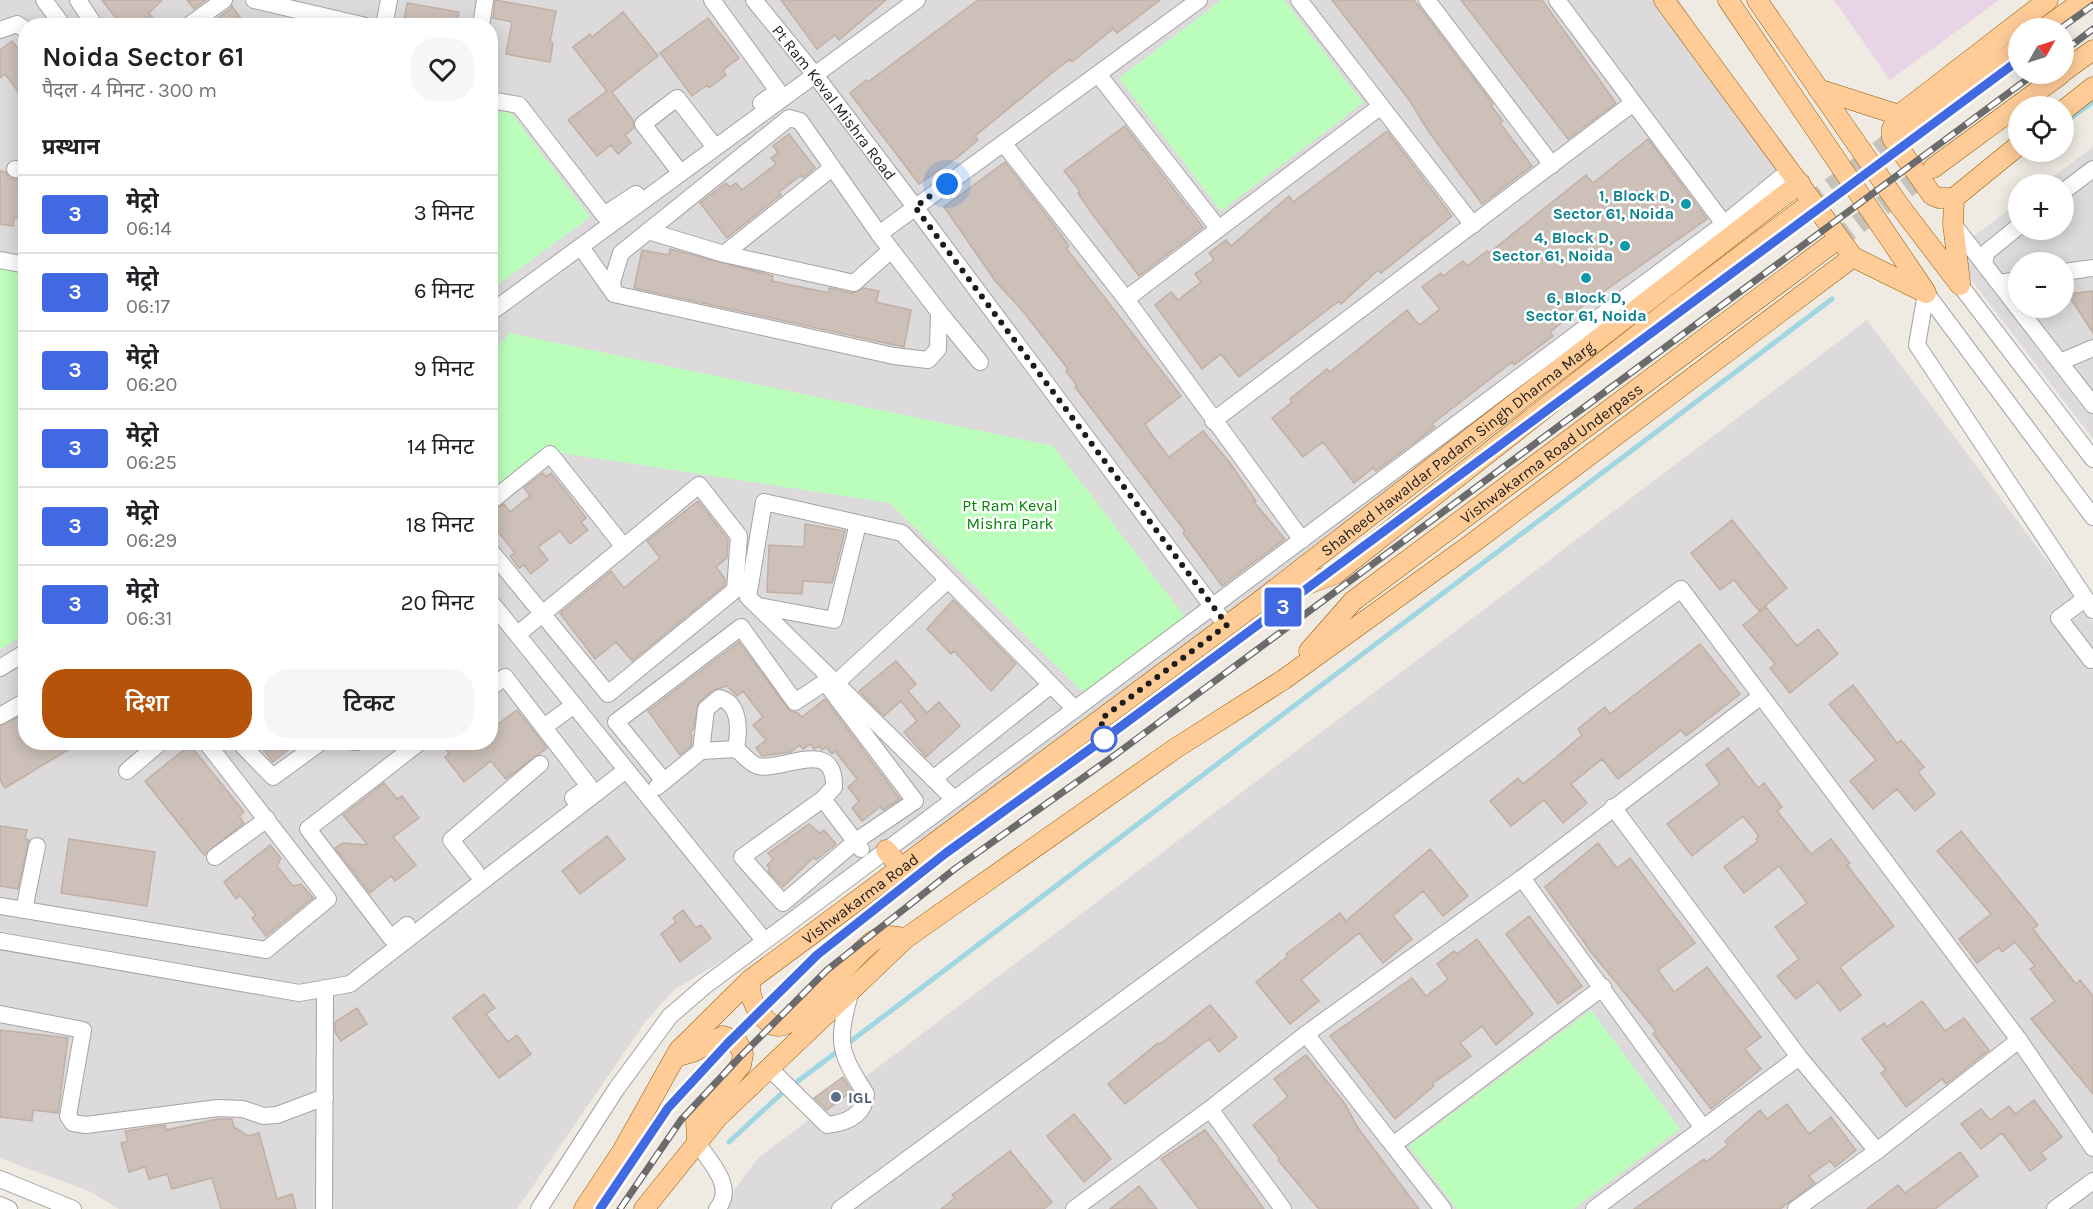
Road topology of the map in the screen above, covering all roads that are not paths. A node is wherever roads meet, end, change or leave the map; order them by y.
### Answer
1 (44, 0) edge
2 (78, 0) edge
3 (224, 0) edge
4 (254, 0) edge
5 (388, 0) edge
6 (484, 0) edge
7 (712, 0) edge
8 (754, 0) edge
9 (916, 0) edge
10 (1199, 0) edge
11 (1299, 0) edge
12 (1427, 0) edge
13 (1557, 0) edge
14 (1664, 0) edge
15 (1728, 0) edge
16 (1757, 0) edge
17 (2048, 0) edge
18 (2084, 0) edge
19 (306, 6) edge
20 (57, 18) edge
21 (89, 18) edge
22 (199, 18) edge
23 (342, 18) edge
24 (385, 18) edge
25 (481, 18) edge
26 (2059, 18) edge
27 (18, 25) edge
28 (0, 30) edge
29 (2093, 50) edge
30 (2008, 55) edge
31 (2074, 63) edge
32 (1098, 74) junction
33 (815, 75) junction
34 (2046, 84) edge
35 (2093, 87) edge
36 (1818, 89) junction
37 (498, 101) edge
38 (2074, 102) edge
39 (1633, 103) junction
40 (1381, 106) junction
41 (1836, 114) junction
42 (1902, 123) junction
43 (1815, 130) junction
44 (711, 142) junction
45 (1004, 144) junction
46 (2008, 154) edge
47 (696, 158) junction
48 (1552, 165) junction
49 (676, 167) junction
50 (832, 168) junction
51 (1933, 168) tunnel mouth
52 (2093, 169) edge
53 (1796, 176) junction
54 (2074, 183) edge
55 (1953, 198) junction
56 (1807, 206) tunnel mouth
57 (919, 212) junction
58 (1724, 224) junction
59 (1953, 224) junction
60 (1473, 225) junction
61 (1218, 228) junction
62 (648, 231) junction
63 (879, 234) junction
64 (2008, 235) edge
65 (1834, 242) tunnel mouth
66 (581, 247) junction
67 (891, 250) junction
68 (724, 254) junction
69 (1853, 257) junction
70 (0, 261) edge
71 (1984, 263) junction
72 (18, 264) edge
73 (2093, 268) edge
74 (2074, 271) edge
75 (2008, 282) edge
76 (1999, 283) junction
77 (1960, 285) junction
78 (1926, 293) junction
79 (614, 294) junction
80 (1126, 299) junction
81 (498, 307) edge
82 (939, 312) junction
83 (2093, 348) edge
84 (980, 362) dead end
85 (2060, 362) junction
86 (2093, 405) edge
87 (1213, 421) junction
88 (2093, 459) edge
89 (498, 496) edge
90 (2093, 517) edge
91 (858, 524) junction
92 (1302, 540) junction
93 (624, 547) junction
94 (498, 559) edge
95 (948, 580) junction
96 (1256, 604) junction
97 (2089, 604) edge
98 (758, 606) junction
99 (1213, 606) junction
100 (498, 610) edge
101 (544, 613) junction
102 (1227, 625) junction
103 (518, 634) junction
104 (18, 657) edge
105 (2093, 659) edge
106 (0, 668) edge
107 (1283, 680) junction
108 (498, 682) edge
109 (836, 683) junction
110 (1063, 697) junction
111 (1760, 697) junction
112 (574, 705) junction
113 (18, 706) edge
114 (0, 716) edge
115 (544, 727) junction
116 (736, 749) junction
117 (152, 750) edge
118 (212, 750) edge
119 (247, 750) edge
120 (310, 750) edge
121 (410, 750) edge
122 (701, 751) junction
123 (540, 764) dead end
124 (626, 770) junction
125 (127, 771) dead end
126 (933, 779) junction
127 (664, 781) junction
128 (647, 795) junction
129 (823, 799) junction
130 (954, 799) junction
131 (1613, 807) junction
132 (267, 819) junction
133 (856, 841) junction
134 (37, 846) dead end
135 (886, 850) junction
136 (215, 857) dead end
137 (869, 862) junction
138 (901, 868) junction
139 (476, 872) junction
140 (1522, 878) junction
141 (0, 906) edge
142 (24, 910) junction
143 (906, 938) junction
144 (764, 939) junction
145 (0, 941) edge
146 (750, 980) junction
147 (1604, 987) junction
148 (325, 988) junction
149 (851, 990) junction
150 (0, 1014) edge
151 (1306, 1034) junction
152 (2019, 1040) junction
153 (676, 1056) junction
154 (1799, 1057) junction
155 (769, 1068) junction
156 (325, 1097) junction
157 (1210, 1109) junction
158 (1703, 1128) junction
159 (697, 1143) junction
160 (1393, 1145) junction
161 (2093, 1148) edge
162 (1877, 1151) junction
163 (0, 1179) edge
164 (2093, 1181) edge
165 (0, 1205) edge
166 (9, 1209) edge
167 (73, 1209) edge
168 (324, 1209) edge
169 (539, 1209) edge
170 (584, 1209) edge
171 (644, 1209) edge
172 (717, 1209) edge
173 (840, 1209) edge
174 (1074, 1209) edge
175 (1283, 1209) edge
176 (1443, 1209) edge
177 (1594, 1209) edge
178 (1796, 1209) edge
179 (2055, 1209) edge

1 - 20 street
2 - 21 street
3 - 22 street
4 - 19 street
5 - 24 street
6 - 25 street
7 - 44 street
8 - 33 street, Pt Ram Keval Mishra Road
9 - 33 street
10 - 32 street
11 - 40 street
12 - 48 street
13 - 39 street
14 - 53 main road
15 - 43 main road
16 - 36 main road
17 - 42 main road
18 - 26 main road
19 - 23 street
27 - 28 street
29 - 31 main road
30 - 42 main road
32 - 45 street
32 - 61 street
33 - 47 street
33 - 57 street, Pt Ram Keval Mishra Road
34 - 51 main road
35 - 38 main road
36 - 41 main road
36 - 42 main road
37 - 49 street
39 - 48 street
39 - 58 street
40 - 60 street
40 - 61 street
41 - 43 main road
41 - 77 main road
42 - 55 main road
43 - 78 main road
44 - 47 street
44 - 49 street
45 - 57 street
45 - 80 street
46 - 55 main road
47 - 49 street
47 - 66 street
48 - 60 street
50 - 62 street
50 - 63 street
50 - 68 street
52 - 54 street
53 - 58 street
53 - 69 main road
53 - 96 main road, Shaheed Hawaldar Padam Singh Dharma Marg
55 - 59 main road
56 - 96 main road
57 - 63 street
57 - 99 street, Pt Ram Keval Mishra Road
58 - 92 street
59 - 71 street
59 - 77 main road
60 - 87 street
61 - 80 street
62 - 68 street
62 - 79 street
63 - 67 street
64 - 71 street
65 - 107 main road, Vishwakarma Road Underpass
66 - 79 street
66 - 81 street
67 - 68 street
67 - 82 street
69 - 78 main road
69 - 107 main road
70 - 72 street
71 - 76 street
73 - 74 street
75 - 76 street
76 - 85 street
77 - 88 street
78 - 90 street
78 - 97 street
79 - 82 street
80 - 87 street
82 - 84 street
83 - 85 street
85 - 86 street
87 - 92 street
89 - 93 street
91 - 95 street
91 - 98 street
91 - 98 street
92 - 99 street
93 - 101 street
93 - 101 street
94 - 101 street
95 - 109 street
95 - 110 street
96 - 102 main road, Vishwakarma Road
97 - 105 street
98 - 109 street
99 - 102 street, Pt Ram Keval Mishra Road
99 - 110 street
100 - 103 street
101 - 103 street
102 - 138 main road, Vishwakarma Road
103 - 112 street
104 - 106 street
107 - 143 main road
108 - 115 street
109 - 126 street
110 - 126 street
110 - 130 street
111 - 131 street
111 - 152 street
111 - 173 street
112 - 115 street
112 - 124 street
113 - 114 street
115 - 139 street
116 - 122 street
116 - 122 street
116 - 129 street
117 - 125 street
118 - 132 street
119 - 120 street
121 - 139 street
122 - 127 street
123 - 139 street
124 - 128 street
124 - 148 street
126 - 130 street
127 - 128 street
127 - 133 street
128 - 144 street
129 - 133 street
129 - 133 street
130 - 135 street
131 - 140 street
131 - 154 street
132 - 136 street
132 - 142 street
133 - 137 street
134 - 142 street
135 - 137 street
135 - 138 main road
137 - 144 street
138 - 146 main road, Vishwakarma Road
140 - 147 street
140 - 151 street
141 - 142 street
143 - 146 main road
143 - 149 main road
144 - 169 street
145 - 148 street
146 - 153 main road, Vishwakarma Road
147 - 158 street
147 - 160 street
148 - 156 street
149 - 155 main road
149 - 155 street
150 - 156 street
151 - 157 street
151 - 160 street
152 - 161 street
152 - 162 street
153 - 159 main road
153 - 170 main road, Vishwakarma Road
154 - 158 street
154 - 162 street
155 - 159 main road
156 - 168 street
157 - 174 street
157 - 175 street
158 - 177 street
159 - 171 main road
159 - 172 street
160 - 176 street
162 - 178 street
163 - 167 street
164 - 179 street
165 - 166 street

